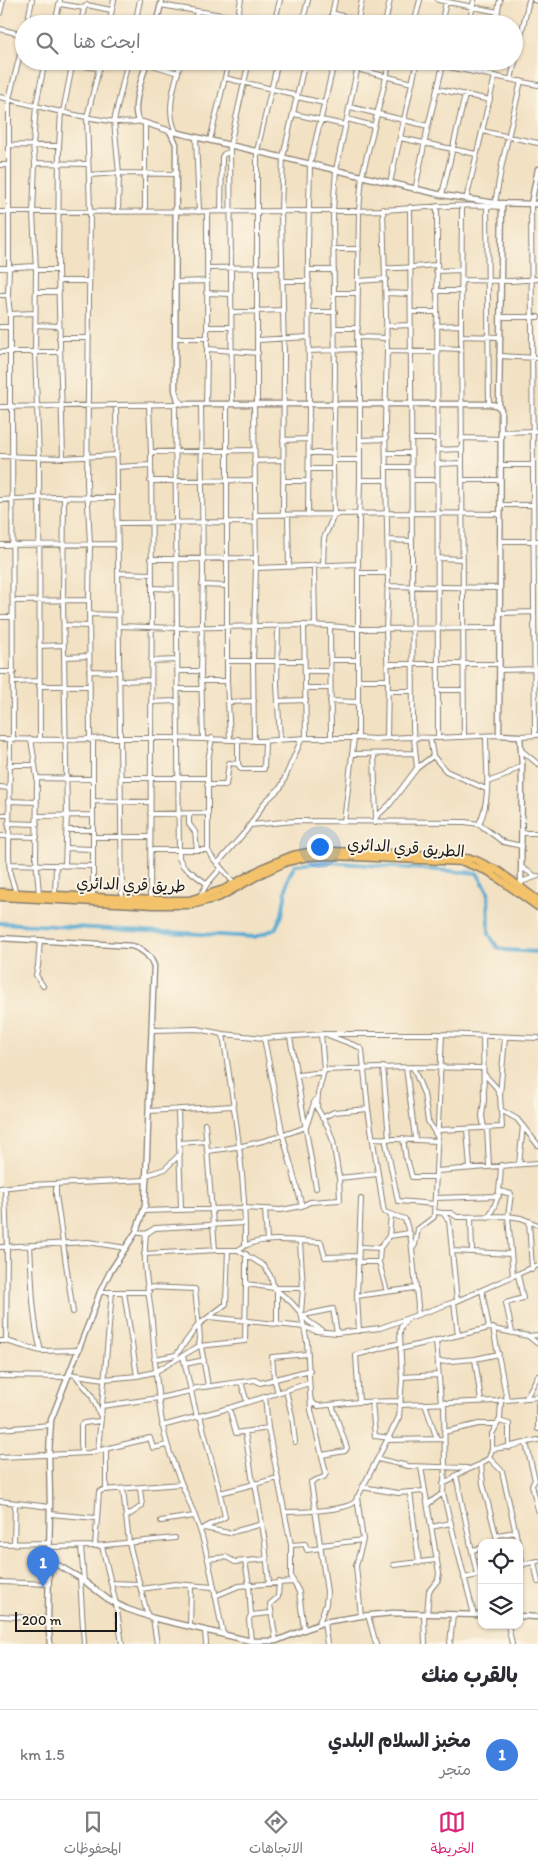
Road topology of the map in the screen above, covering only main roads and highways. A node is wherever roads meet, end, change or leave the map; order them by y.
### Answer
1 (0, 892) edge
2 (0, 897) edge
3 (538, 900) edge
4 (538, 907) edge

1 - 3 highway, طريق قري الدائري
2 - 4 highway, الطريق قري الدائري

